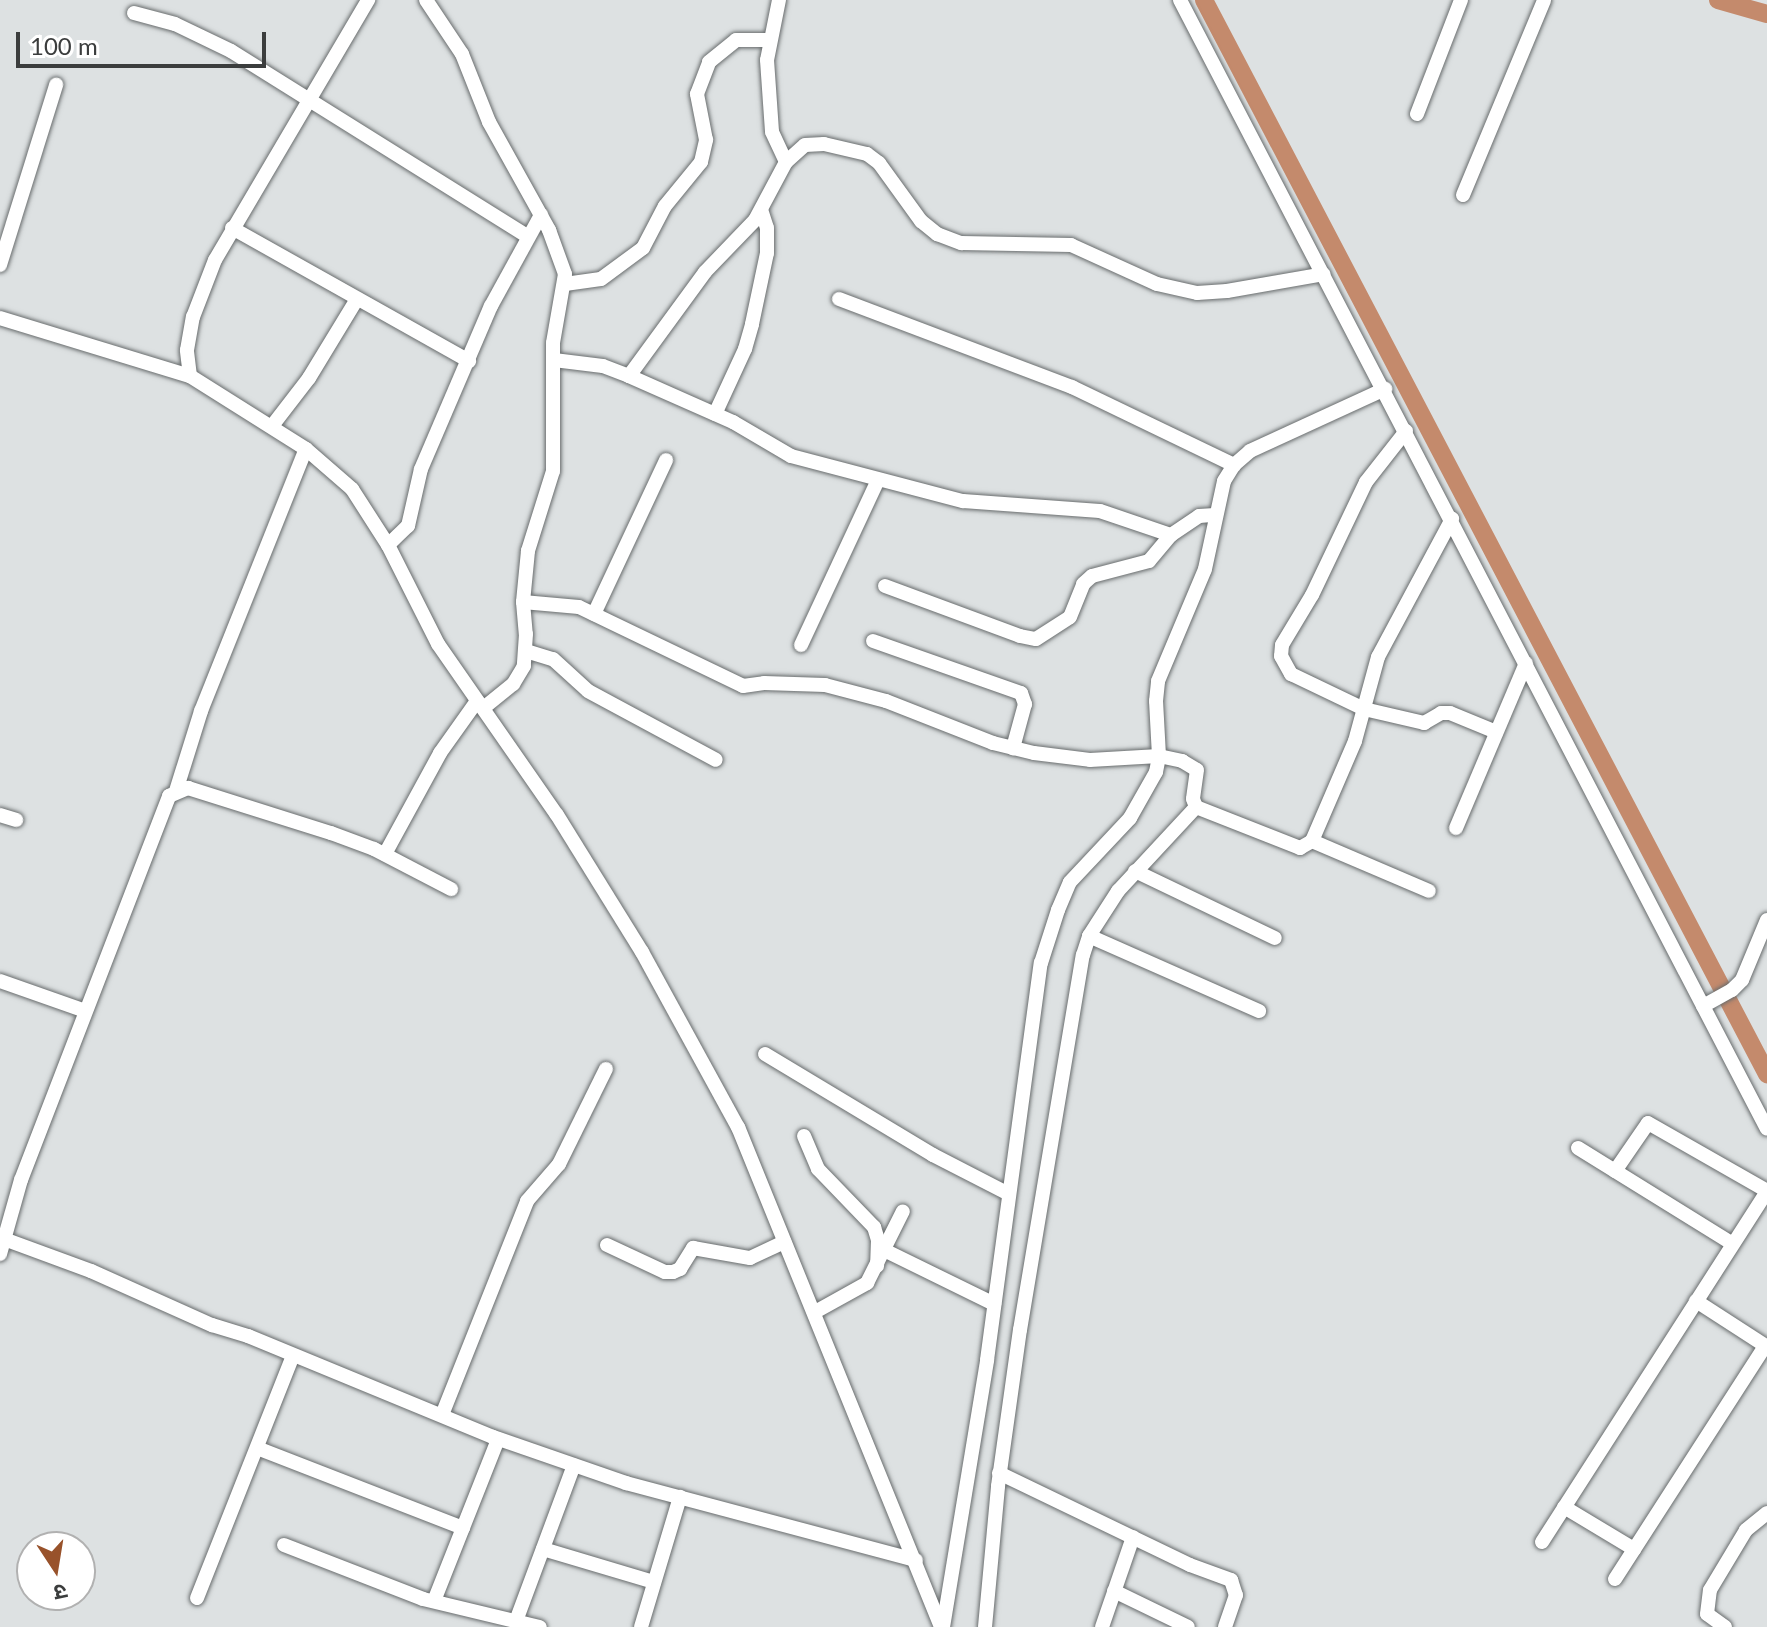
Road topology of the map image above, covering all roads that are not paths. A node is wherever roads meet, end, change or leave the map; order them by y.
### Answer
1 (368, 0) edge
2 (426, 0) edge
3 (779, 0) edge
4 (1180, 0) edge
5 (1461, 0) edge
6 (1544, 0) edge
7 (134, 13) dead end
8 (770, 40) junction
9 (56, 85) dead end
10 (308, 99) junction
11 (1417, 114) dead end
12 (786, 162) junction
13 (1463, 195) dead end
14 (761, 210) junction
15 (541, 215) junction
16 (232, 228) junction
17 (527, 236) junction
18 (0, 265) edge
19 (1324, 274) junction
20 (565, 284) junction
21 (357, 299) junction
22 (839, 299) dead end
23 (0, 318) edge
24 (554, 360) junction
25 (469, 361) junction
26 (190, 376) junction
27 (629, 376) junction
28 (1385, 389) junction
29 (715, 414) junction
30 (272, 426) junction
31 (1406, 431) junction
32 (306, 449) junction
33 (666, 460) dead end
34 (1234, 465) junction
35 (878, 480) junction
36 (1215, 515) junction
37 (1452, 519) junction
38 (1171, 535) junction
39 (388, 545) junction
40 (885, 586) dead end
41 (523, 602) junction
42 (594, 614) junction
43 (873, 641) dead end
44 (801, 645) dead end
45 (526, 651) junction
46 (1526, 663) junction
47 (480, 704) junction
48 (1364, 709) junction
49 (1496, 732) junction
50 (1013, 748) junction
51 (1170, 758) junction
52 (716, 760) dead end
53 (176, 791) junction
54 (1196, 807) junction
55 (0, 815) edge
56 (16, 820) dead end
57 (1456, 828) dead end
58 (1312, 841) junction
59 (385, 854) junction
60 (1135, 871) junction
61 (451, 889) dead end
62 (1429, 891) dead end
63 (1767, 920) edge
64 (1089, 936) junction
65 (1275, 938) dead end
66 (0, 981) edge
67 (1707, 1004) junction
68 (85, 1011) junction
69 (1259, 1011) dead end
70 (765, 1054) dead end
71 (606, 1069) dead end
72 (1767, 1129) edge
73 (804, 1136) dead end
74 (1578, 1148) dead end
75 (1615, 1171) junction
76 (1767, 1191) edge
77 (1009, 1194) junction
78 (903, 1211) dead end
79 (785, 1242) junction
80 (1733, 1244) junction
81 (607, 1245) dead end
82 (2, 1247) edge
83 (884, 1250) junction
84 (877, 1266) junction
85 (1696, 1301) junction
86 (994, 1304) junction
87 (815, 1312) junction
88 (1766, 1346) edge
89 (293, 1356) junction
90 (442, 1415) junction
91 (498, 1439) junction
92 (257, 1448) junction
93 (574, 1465) junction
94 (999, 1473) junction
95 (680, 1497) junction
96 (1564, 1507) junction
97 (1767, 1513) edge
98 (463, 1528) junction
99 (1133, 1537) junction
100 (1542, 1542) dead end
101 (284, 1545) dead end
102 (543, 1549) junction
103 (1634, 1549) junction
104 (916, 1560) junction
105 (1615, 1579) dead end
106 (654, 1582) junction
107 (1114, 1591) junction
108 (197, 1598) dead end
109 (434, 1601) junction
110 (516, 1621) junction
111 (947, 1626) edge
112 (540, 1627) edge
113 (641, 1627) edge
114 (985, 1627) edge
115 (1102, 1627) edge
116 (1188, 1627) edge
117 (1225, 1627) edge
118 (1725, 1627) edge

1 - 10 street
2 - 15 street
3 - 8 street
4 - 19 street
5 - 11 street
6 - 13 street
7 - 10 street
8 - 12 street
8 - 20 street
9 - 18 street
10 - 16 street
10 - 17 street
12 - 14 street
12 - 19 street
14 - 27 street
14 - 29 street
15 - 17 street
15 - 20 street
16 - 21 street
16 - 26 street
17 - 25 street
19 - 28 street
20 - 24 street
21 - 25 street
21 - 30 street
22 - 34 street
23 - 26 street
24 - 27 street
24 - 41 street
25 - 39 street
26 - 30 street
27 - 29 street
28 - 31 street
28 - 34 street
29 - 35 street
30 - 32 street
31 - 37 street
31 - 48 street
32 - 39 street
32 - 53 street
33 - 42 street
34 - 36 street
35 - 38 street
35 - 44 street
36 - 38 street
36 - 51 street
37 - 46 street
37 - 48 street
38 - 40 street
39 - 47 street
41 - 42 street
41 - 45 street
42 - 50 street
43 - 50 street
45 - 47 street
45 - 52 street
46 - 49 street
46 - 67 street
47 - 59 street
47 - 79 street
48 - 49 street
48 - 58 street
49 - 57 street
50 - 51 street
51 - 54 street
51 - 77 street
53 - 59 street
53 - 68 street
54 - 58 street
54 - 60 street
55 - 56 street
58 - 62 street
59 - 61 street
60 - 64 street
60 - 65 street
63 - 67 street
64 - 69 street
64 - 94 street
66 - 68 street
67 - 72 street
68 - 82 street
70 - 77 street
71 - 90 street
73 - 84 street
74 - 75 street
75 - 76 street
75 - 80 street
76 - 80 street
77 - 86 street
78 - 83 street
79 - 81 street
79 - 87 street
80 - 85 street
82 - 89 street
83 - 84 street
83 - 86 street
84 - 87 street
85 - 88 street
85 - 96 street
86 - 111 street
87 - 104 street
88 - 103 street
89 - 90 street
89 - 92 street
90 - 91 street
91 - 93 street
91 - 98 street
92 - 98 street
92 - 108 street
93 - 95 street
93 - 102 street
94 - 99 street
94 - 114 street
95 - 104 street
95 - 106 street
96 - 100 street
96 - 103 street
97 - 118 street
98 - 109 street
99 - 107 street
99 - 117 street
101 - 109 street
102 - 106 street
102 - 110 street
103 - 105 street
104 - 111 street
106 - 113 street
107 - 115 street
107 - 116 street
109 - 110 street
110 - 112 street

